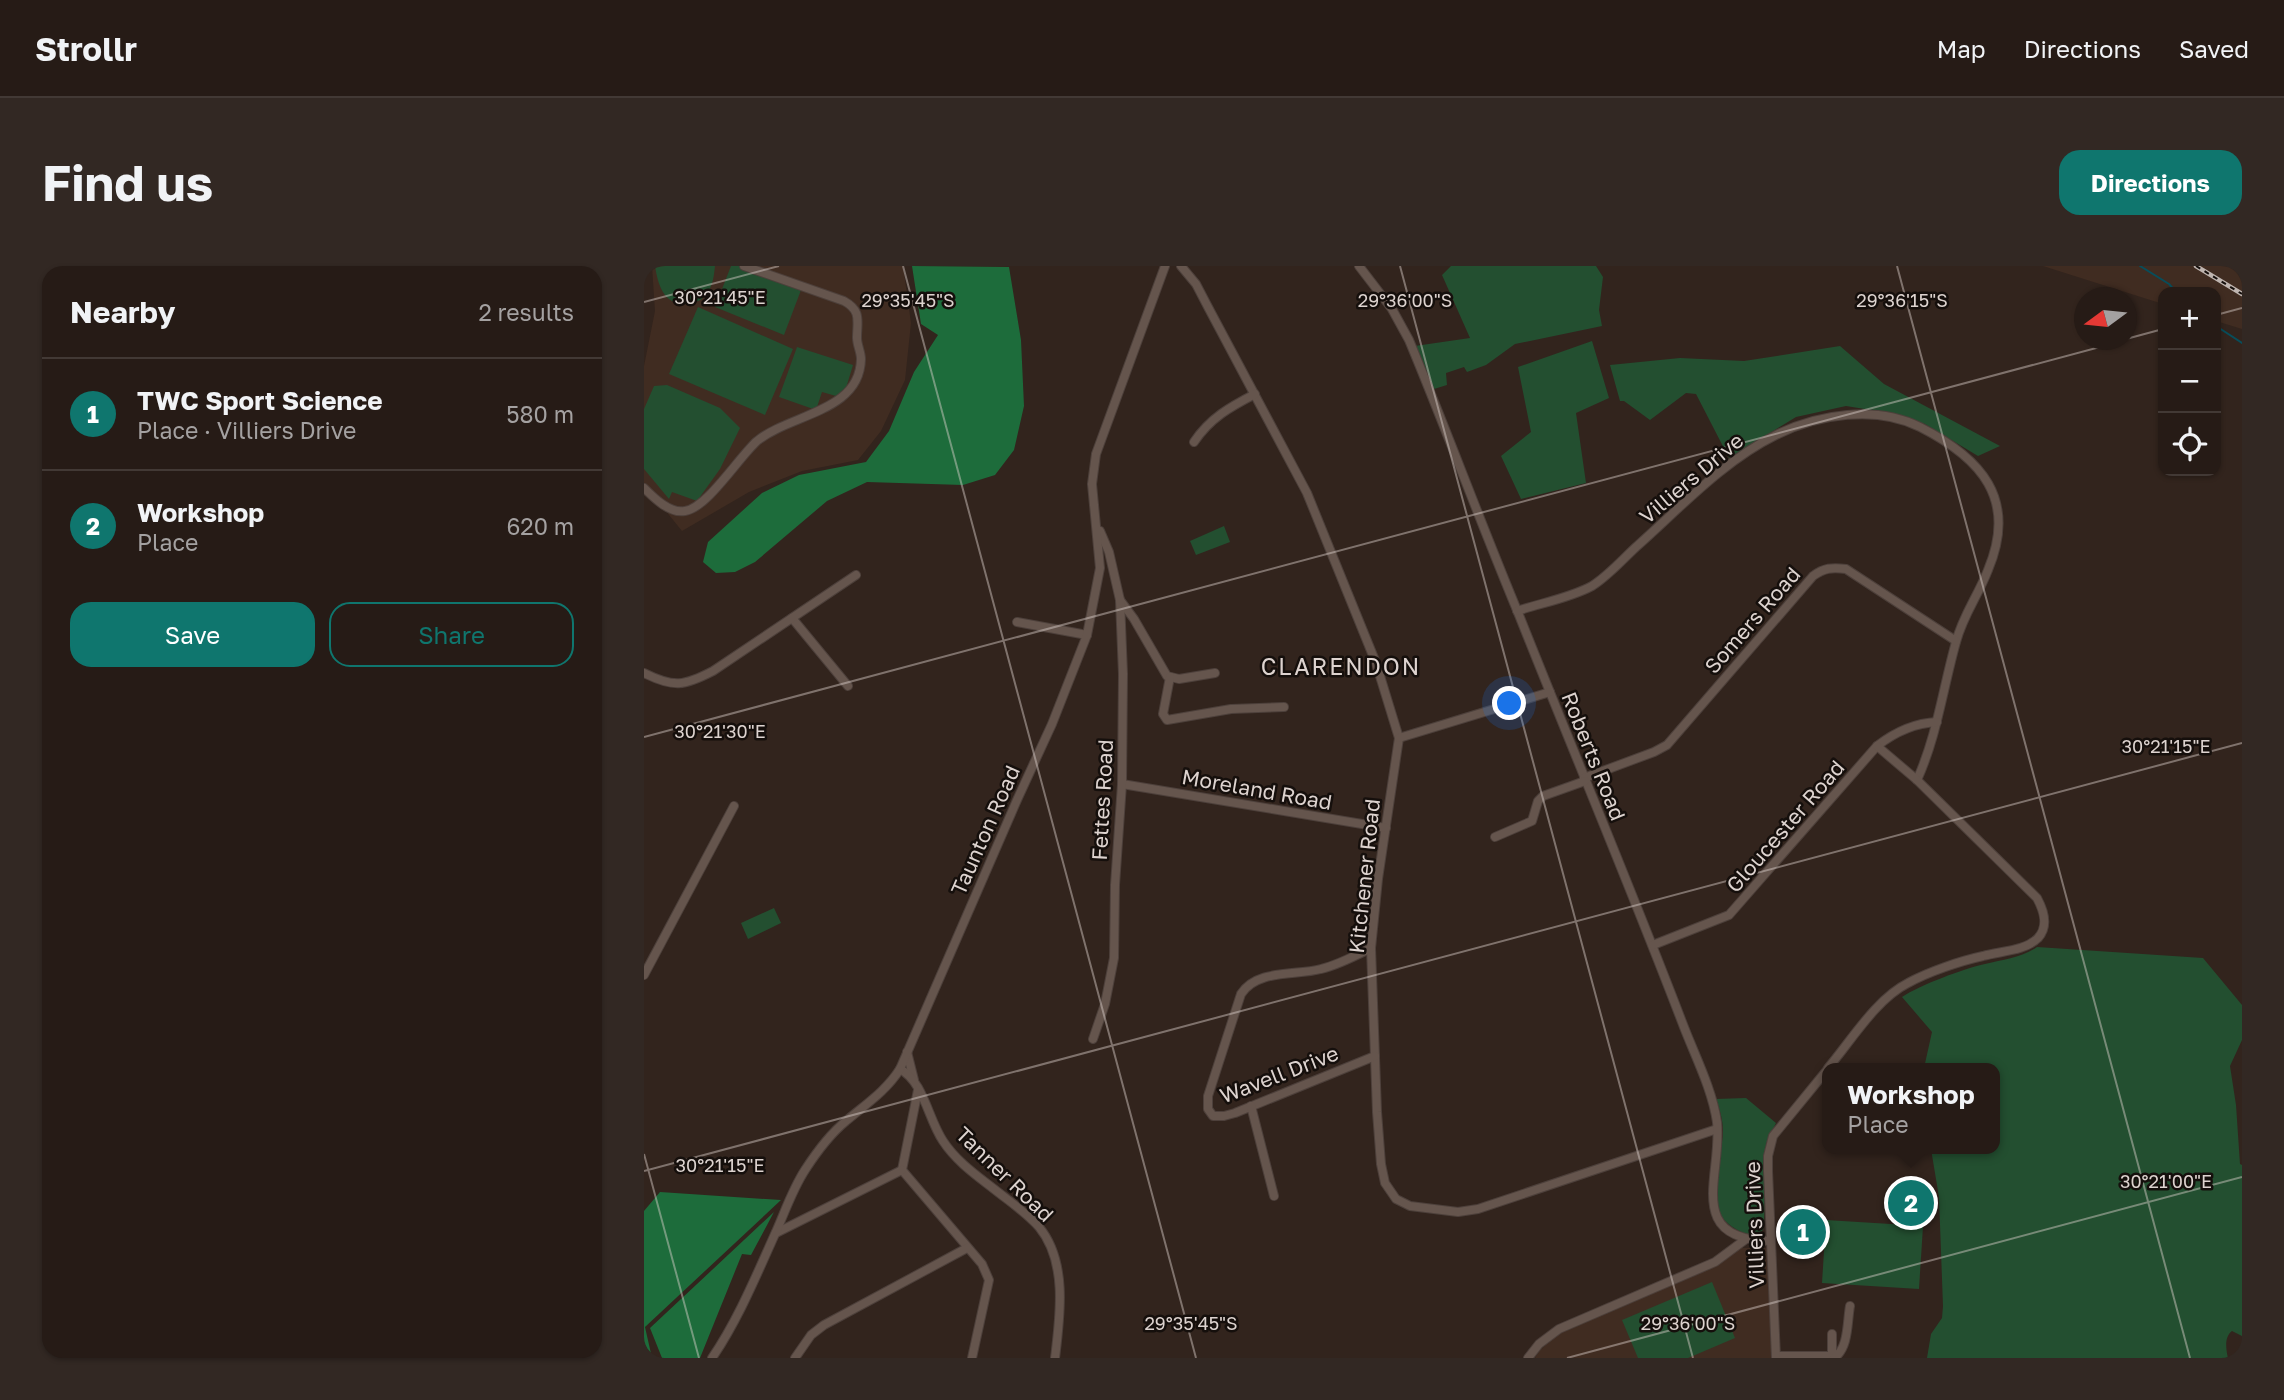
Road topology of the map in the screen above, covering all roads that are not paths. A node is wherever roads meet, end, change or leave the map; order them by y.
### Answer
1 (744, 266) edge
2 (1165, 266) edge
3 (1181, 266) edge
4 (1359, 266) edge
5 (1255, 394) junction
6 (1194, 442) dead end
7 (644, 488) edge
8 (1097, 524) junction
9 (1100, 568) junction
10 (856, 575) dead end
11 (1117, 581) junction
12 (1120, 600) junction
13 (1517, 611) junction
14 (792, 618) junction
15 (1017, 622) dead end
16 (1087, 635) junction
17 (1956, 641) junction
18 (644, 673) edge
19 (1214, 673) dead end
20 (1170, 677) junction
21 (848, 686) dead end
22 (1550, 692) junction
23 (1284, 707) dead end
24 (1937, 722) junction
25 (1399, 738) junction
26 (1877, 746) junction
27 (1585, 780) junction
28 (1917, 780) junction
29 (1122, 784) junction
30 (734, 806) dead end
31 (1386, 828) junction
32 (1495, 837) dead end
33 (1653, 945) junction
34 (1371, 948) junction
35 (644, 975) edge
36 (1093, 1039) dead end
37 (908, 1052) junction
38 (1375, 1056) junction
39 (1833, 1063) edge
40 (900, 1069) junction
41 (1822, 1076) edge
42 (914, 1080) junction
43 (918, 1090) junction
44 (1251, 1107) junction
45 (1717, 1129) junction
46 (902, 1170) junction
47 (1274, 1196) dead end
48 (776, 1233) junction
49 (1746, 1240) junction
50 (1770, 1241) junction
51 (967, 1248) junction
52 (1850, 1306) dead end
53 (1832, 1334) dead end
54 (1776, 1357) edge
55 (712, 1358) edge
56 (795, 1358) edge
57 (972, 1358) edge
58 (1055, 1358) edge
59 (1528, 1358) edge
60 (1834, 1358) edge

1 - 7 street
2 - 8 street, Taunton Road
3 - 5 street, Kitchener Road
4 - 13 street, Roberts Road
5 - 6 street
5 - 25 street, Kitchener Road
8 - 9 street, Taunton Road
8 - 11 street, Fettes Road
9 - 11 street
9 - 16 street, Taunton Road
10 - 14 street
11 - 12 street, Fettes Road
12 - 20 street
12 - 29 street, Fettes Road
13 - 17 street, Villiers Drive
13 - 22 street, Roberts Road
14 - 18 street
14 - 21 street
15 - 16 street
16 - 37 street, Taunton Road
17 - 24 street, Villiers Drive
17 - 27 street, Somers Road
19 - 20 street
20 - 23 street
22 - 25 street
22 - 27 street, Roberts Road
24 - 26 street, Gloucester Road
24 - 28 street, Villiers Drive
25 - 31 street, Kitchener Road
26 - 28 street, Villiers Drive
26 - 33 street, Gloucester Road
27 - 32 street, Somers Road
27 - 33 street, Roberts Road
28 - 39 street, Villiers Drive
29 - 31 street, Moreland Road
29 - 36 street, Fettes Road
30 - 35 street
31 - 34 street, Kitchener Road
33 - 45 street, Roberts Road
34 - 38 street, Kitchener Road
34 - 44 street, Wavell Drive
37 - 40 street, Taunton Road
37 - 42 street, Tanner Road
38 - 44 street, Wavell Drive
38 - 45 street, Kitchener Road
40 - 42 street
40 - 48 street, Taunton Road
41 - 50 street, Villiers Drive
42 - 43 street, Tanner Road
43 - 46 street
43 - 58 street, Tanner Road
44 - 47 street
45 - 49 street, Roberts Road
46 - 48 street
46 - 51 street
48 - 55 street, Taunton Road
49 - 50 street
49 - 59 street
50 - 54 street, Villiers Drive
51 - 56 street
51 - 57 street
52 - 60 street
53 - 54 street

